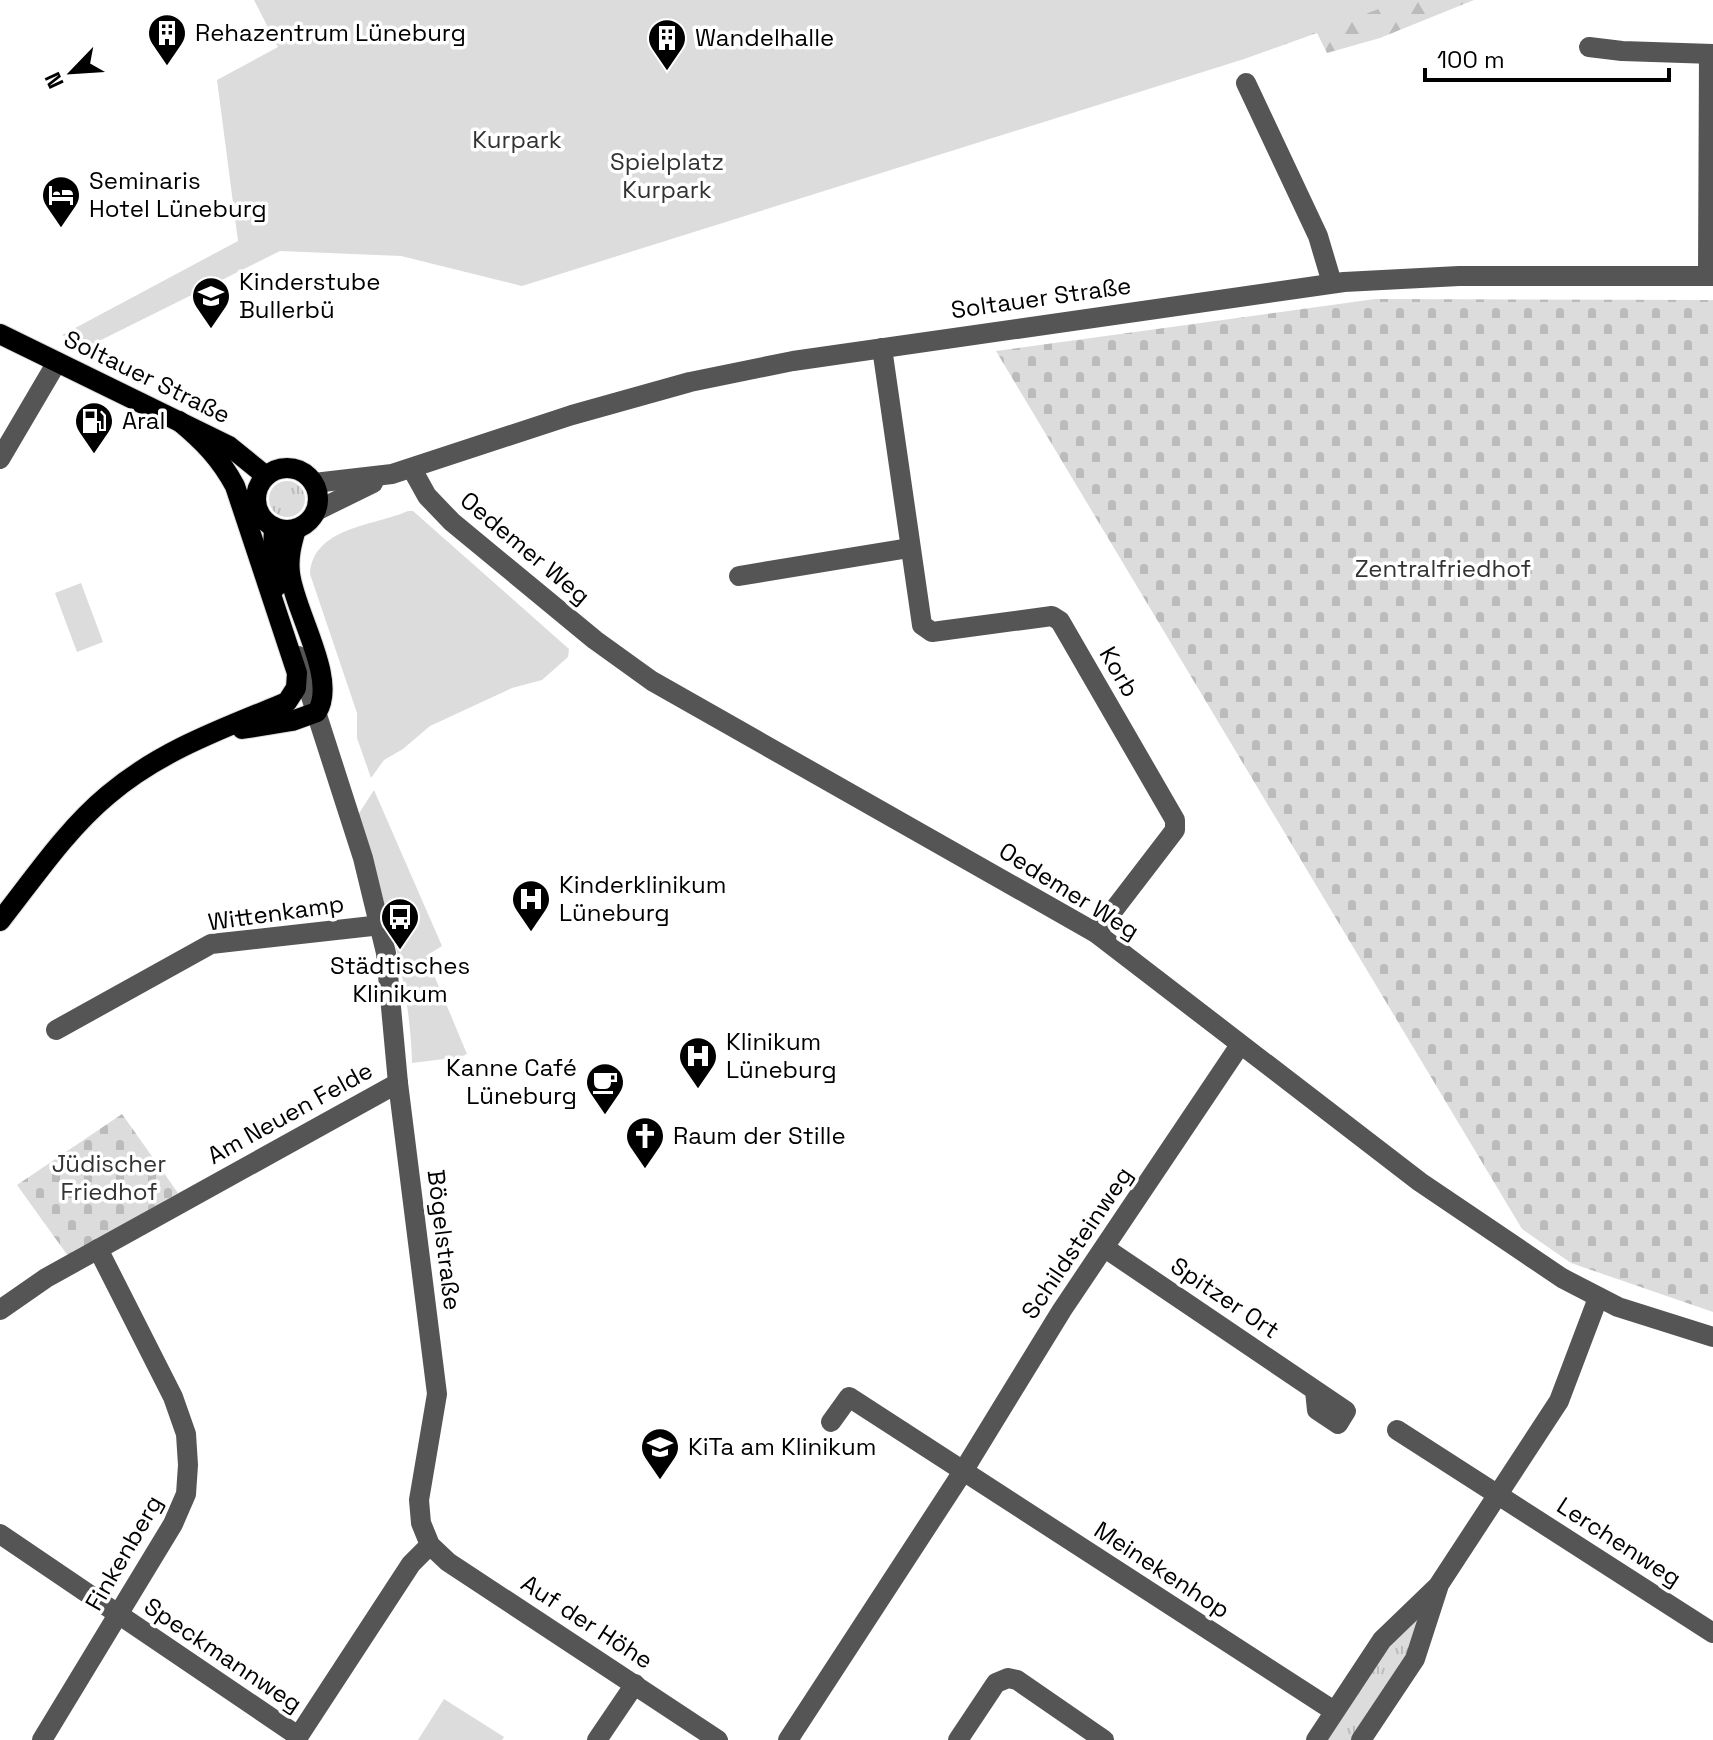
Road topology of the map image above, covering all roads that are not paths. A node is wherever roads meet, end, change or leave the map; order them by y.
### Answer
1 (1589, 47) dead end
2 (1711, 54) edge
3 (1246, 83) dead end
4 (1710, 276) edge
5 (1332, 283) junction
6 (0, 334) edge
7 (882, 348) junction
8 (57, 362) junction
9 (179, 421) junction
10 (0, 459) edge
11 (412, 469) junction
12 (392, 474) junction
13 (266, 476) junction
14 (314, 483) junction
15 (316, 511) junction
16 (274, 527) junction
17 (296, 529) junction
18 (909, 548) junction
19 (739, 576) dead end
20 (277, 604) junction
21 (287, 702) junction
22 (314, 704) junction
23 (206, 735) junction
24 (0, 921) edge
25 (381, 925) junction
26 (1096, 933) junction
27 (56, 1030) dead end
28 (1240, 1045) junction
29 (398, 1083) junction
30 (1105, 1248) junction
31 (98, 1249) junction
32 (1598, 1298) junction
33 (0, 1310) edge
34 (1713, 1337) edge
35 (1315, 1391) dead end
36 (831, 1422) dead end
37 (1397, 1430) dead end
38 (962, 1473) junction
39 (1497, 1494) junction
40 (0, 1534) edge
41 (430, 1545) junction
42 (1438, 1586) junction
43 (118, 1616) junction
44 (1713, 1633) edge
45 (635, 1684) junction
46 (1334, 1711) junction
47 (297, 1738) edge
48 (1367, 1738) edge
49 (42, 1740) edge
50 (597, 1740) edge
51 (718, 1740) edge
52 (788, 1740) edge
53 (958, 1740) edge
54 (1104, 1740) edge
55 (1316, 1740) edge

1 - 2 street
2 - 4 street
3 - 5 street
4 - 5 street, Soltauer Straße
5 - 7 street, Soltauer Straße
6 - 8 main road, Soltauer Straße
7 - 11 street, Soltauer Straße
7 - 18 street, Korb
8 - 9 main road, Soltauer Straße
8 - 10 street
9 - 13 main road, Soltauer Straße
9 - 20 main road, Bögelstraße
11 - 12 street, Soltauer Straße
11 - 26 street, Oedemer Weg
12 - 14 street, Soltauer Straße
12 - 15 street, Soltauer Straße
13 - 14 main road, Soltauer Straße
13 - 16 main road
14 - 15 main road
15 - 17 main road, Soltauer Straße
16 - 17 main road
16 - 20 main road, Bögelstraße
17 - 22 main road, Bögelstraße
18 - 19 street
18 - 26 street, Korb
20 - 21 main road, Bögelstraße
20 - 22 street, Bögelstraße
21 - 22 street
21 - 23 main road
22 - 23 main road
22 - 25 street, Bögelstraße
23 - 24 main road
25 - 27 street, Wittenkamp
25 - 29 street, Bögelstraße
26 - 28 street, Oedemer Weg
28 - 30 street, Schildsteinweg
28 - 32 street, Oedemer Weg
29 - 31 street, Am Neuen Felde
29 - 41 street, Bögelstraße
30 - 35 street, Spitzer Ort
30 - 38 street, Schildsteinweg
31 - 33 street, Am Neuen Felde
31 - 43 street, Finkenberg
32 - 34 street, Oedemer Weg
32 - 39 street
36 - 38 street
37 - 39 street
38 - 46 street, Meinekenhop
38 - 52 street, Schildsteinweg
39 - 42 street
39 - 44 street, Lerchenweg
40 - 43 street, Speckmannweg
41 - 45 street, Auf der Höhe
41 - 47 street
42 - 46 street
42 - 48 street
43 - 47 street, Speckmannweg
43 - 49 street, Finkenberg
45 - 50 street
45 - 51 street, Auf der Höhe
46 - 55 street
53 - 54 street

